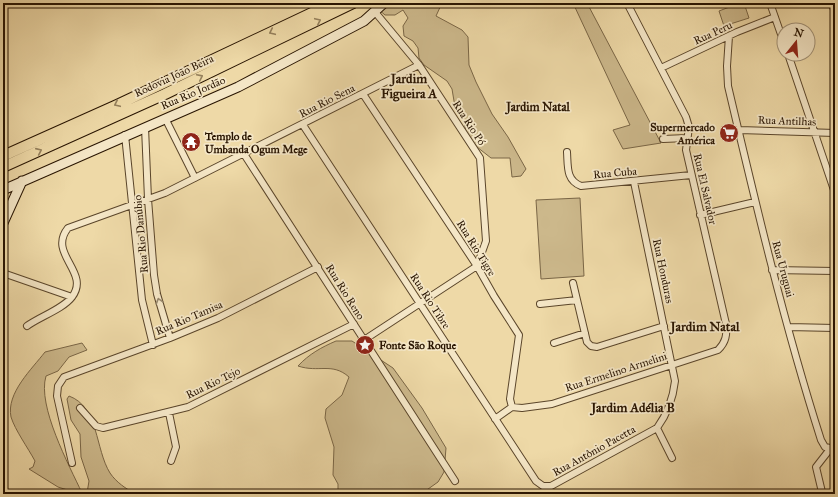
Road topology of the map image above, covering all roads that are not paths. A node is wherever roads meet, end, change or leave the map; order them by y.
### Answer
1 (333, 3) edge
2 (353, 3) edge
3 (384, 3) edge
4 (627, 3) edge
5 (770, 3) edge
6 (832, 3) edge
7 (375, 12) junction
8 (835, 13) edge
9 (775, 17) junction
10 (777, 22) edge
11 (729, 36) junction
12 (791, 62) edge
13 (419, 65) junction
14 (661, 68) junction
15 (363, 94) junction
16 (166, 118) junction
17 (303, 125) junction
18 (145, 127) junction
19 (739, 130) junction
20 (814, 132) junction
21 (835, 133) edge
22 (125, 135) junction
23 (687, 138) junction
24 (662, 140) dead end
25 (567, 152) dead end
26 (244, 154) junction
27 (3, 156) edge
28 (3, 167) edge
29 (691, 175) junction
30 (195, 178) junction
31 (22, 181) junction
32 (634, 182) junction
33 (3, 190) edge
34 (835, 193) edge
35 (148, 199) junction
36 (755, 202) junction
37 (133, 204) junction
38 (700, 215) junction
39 (3, 223) edge
40 (477, 266) junction
41 (318, 268) junction
42 (772, 270) junction
43 (835, 271) edge
44 (3, 273) edge
45 (573, 283) dead end
46 (72, 297) junction
47 (577, 300) junction
48 (420, 304) junction
49 (540, 304) dead end
50 (354, 324) junction
51 (27, 326) dead end
52 (664, 326) junction
53 (788, 327) junction
54 (835, 328) edge
55 (585, 333) junction
56 (170, 338) junction
57 (364, 340) junction
58 (554, 343) dead end
59 (724, 344) joint
60 (153, 345) junction
61 (672, 364) junction
62 (80, 408) dead end
63 (512, 408) junction
64 (169, 413) junction
65 (495, 419) junction
66 (657, 428) junction
67 (832, 449) edge
68 (672, 458) dead end
69 (171, 461) dead end
70 (72, 463) dead end
71 (455, 481) dead end
72 (543, 486) joint
73 (820, 494) edge

1 -> 27 main road, Rodovia João Beira
28 -> 2 main road, Rodovia João Beira
3 - 7 street, Rua Rio Jordão
4 - 14 street, Rua El Salvador
5 - 9 street
6 - 8 street
7 - 13 street, Rua Rio Pó
7 - 16 street, Rua Rio Jordão
9 - 10 street
9 - 11 street, Rua Peru
11 - 14 street, Rua Peru
11 - 19 street, Rua Uruguai
12 - 20 street
13 - 15 street, Rua Rio Sena
13 - 40 street, Rua Rio Pó
14 - 23 street, Rua El Salvador
15 - 17 street, Rua Rio Sena
15 - 40 street, Rua Rio Tigre
16 - 18 street, Rua Rio Jordão
16 - 30 street
17 - 26 street, Rua Rio Sena
17 - 48 street, Rua Rio Tibre
18 - 22 street, Rua Rio Jordão
18 - 35 street, Rua Rio Danúbio
19 - 20 street, Rua Antilhas
19 - 36 street, Rua Uruguai
20 - 21 street, Rua Antilhas
20 - 34 street
22 - 31 street, Rua Rio Jordão
22 - 37 street, Rua Rio Danúbio
23 - 24 street
23 - 29 street, Rua El Salvador
25 - 32 street, Rua Cuba
26 - 30 street, Rua Rio Sena
26 - 41 street, Rua Rio Reno
29 - 32 street, Rua Cuba
29 - 38 street, Rua El Salvador
30 - 35 street, Rua Rio Sena
31 - 33 street, Rua Rio Jordão
31 - 39 street
32 - 52 street, Rua Honduras
35 - 37 street, Rua Rio Sena
56 -> 35 street, Rua Rio Danúbio
36 - 38 street
36 - 42 street, Rua Uruguai
37 - 46 street, Rua Rio Sena
37 - 60 street, Rua Rio Danúbio
38 - 59 street, Rua El Salvador
40 - 48 street
40 - 63 street, Rua Rio Tigre
41 - 50 street, Rua Rio Reno
41 - 56 street, Rua Rio Tamisa
42 - 43 street
42 - 53 street, Rua Uruguai
44 - 46 street
45 - 47 street
46 - 51 street
47 - 49 street
47 - 55 street
48 - 57 street
48 - 65 street, Rua Rio Tibre
50 - 57 street, Rua Rio Reno
50 - 64 street, Rua Rio Tejo
52 - 55 street
52 - 61 street, Rua Honduras
53 - 54 street
53 - 67 street, Rua Uruguai
55 - 58 street
56 - 60 street, Rua Rio Tamisa
57 - 71 street, Rua Rio Reno
59 - 61 street, Rua Ermelino Armelini
60 - 70 street, Rua Rio Tamisa
61 - 63 street, Rua Ermelino Armelini
61 - 66 street, Rua Antônio Pacetta
62 - 64 street, Rua Rio Tejo
63 - 65 street
64 - 69 street
65 - 72 street, Rua Rio Tibre
66 - 68 street
66 - 72 street, Rua Antônio Pacetta
67 - 73 street, Rua Uruguai

